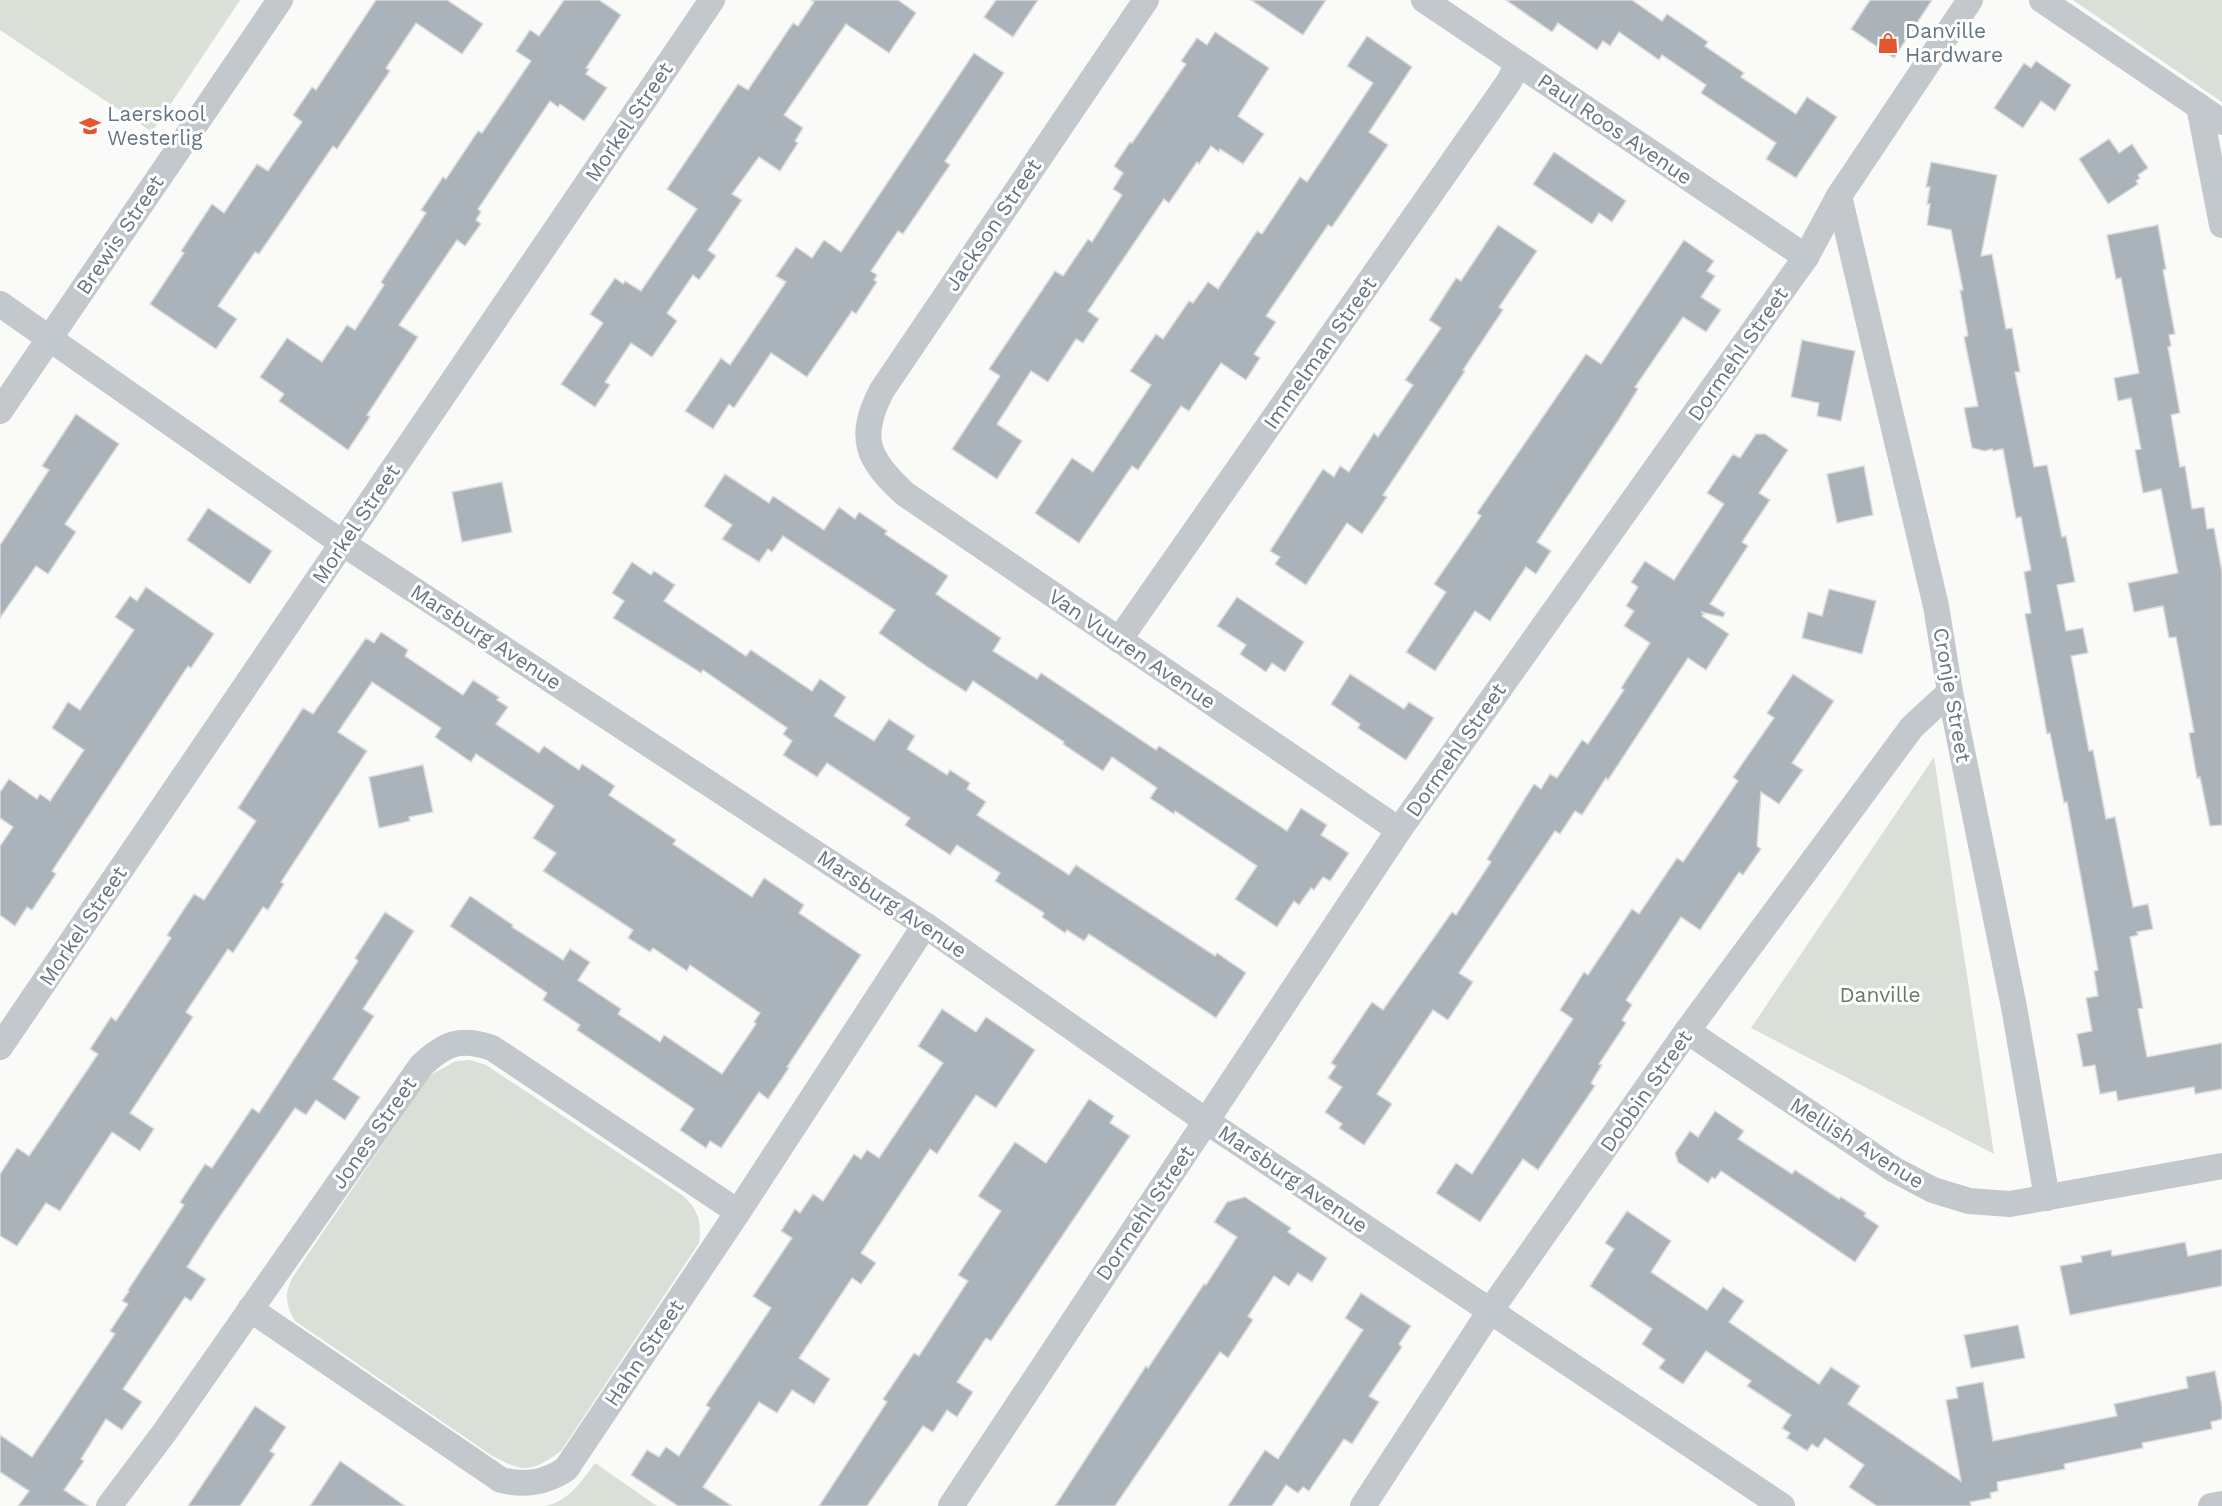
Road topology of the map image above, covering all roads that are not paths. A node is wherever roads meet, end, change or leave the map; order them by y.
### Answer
1 (280, 0) edge
2 (712, 0) edge
3 (1146, 0) edge
4 (1424, 0) edge
5 (1970, 0) edge
6 (2042, 0) edge
7 (1518, 64) junction
8 (2199, 106) junction
9 (2222, 122) edge
10 (1839, 196) junction
11 (2222, 225) edge
12 (1806, 257) junction
13 (0, 304) edge
14 (50, 338) junction
15 (0, 411) edge
16 (873, 460) joint
17 (342, 543) junction
18 (1119, 640) junction
19 (1950, 692) junction
20 (1399, 830) junction
21 (925, 925) junction
22 (1687, 1031) junction
23 (0, 1047) edge
24 (1206, 1121) junction
25 (2222, 1166) edge
26 (2047, 1198) junction
27 (738, 1212) junction
28 (250, 1309) junction
29 (1490, 1311) junction
30 (2222, 1504) edge
31 (110, 1506) edge
32 (951, 1506) edge
33 (1363, 1506) edge
34 (1782, 1506) edge
35 (2211, 1506) edge

1 - 14 street, Brewis Street
2 - 17 street, Morkel Street
3 - 16 street, Jackson Street
4 - 7 street, Paul Roos Avenue
5 - 10 street, Dormehl Street
6 - 8 street
7 - 12 street, Paul Roos Avenue
7 - 18 street, Immelman Street
8 - 9 street
8 - 11 street
10 - 12 street, Dormehl Street
10 - 19 street, Cronje Street
12 - 20 street, Dormehl Street
13 - 14 street, Marsburg Avenue
14 - 15 street, Brewis Street
14 - 17 street, Marsburg Avenue
16 - 18 street, Van Vuuren Avenue
17 - 21 street, Marsburg Avenue
17 - 23 street, Morkel Street
18 - 20 street, Van Vuuren Avenue
19 - 22 street, Dobbin Street
19 - 26 street, Cronje Street
20 - 24 street, Dormehl Street
21 - 24 street, Marsburg Avenue
21 - 27 street, Hahn Street
22 - 26 street, Mellish Avenue
22 - 29 street, Dobbin Street
24 - 29 street, Marsburg Avenue
24 - 32 street, Dormehl Street
25 - 26 street, Mellish Avenue
27 - 28 street, Jones Street
27 - 28 street, Hahn Street
28 - 31 street, Jones Street
29 - 33 street, Dobbin Street
29 - 34 street, Marsburg Avenue
30 - 35 street

